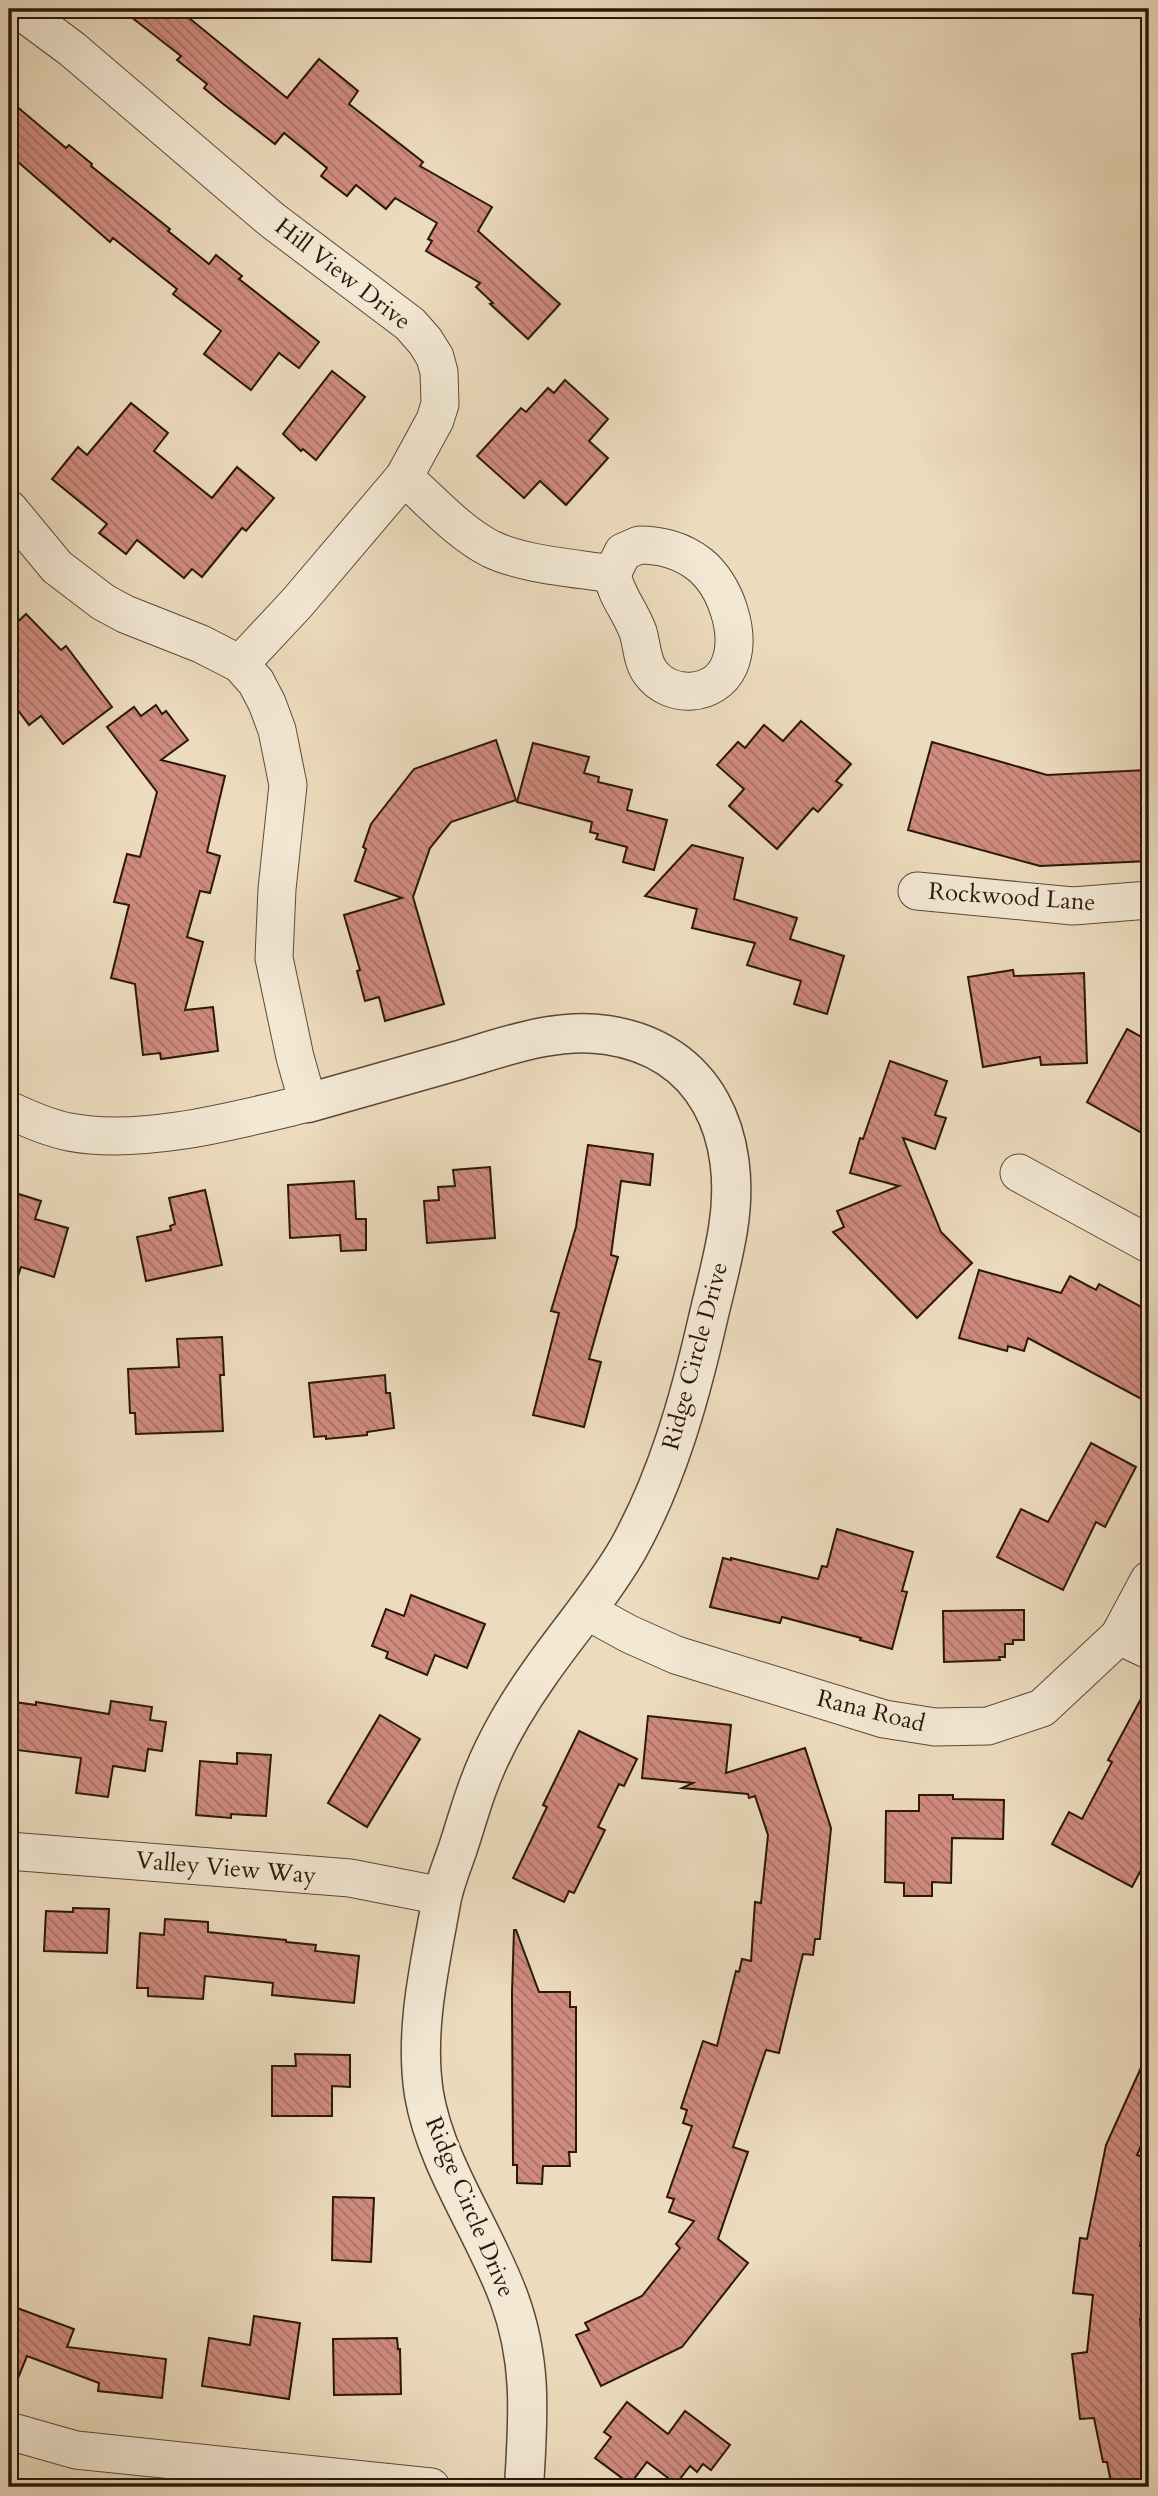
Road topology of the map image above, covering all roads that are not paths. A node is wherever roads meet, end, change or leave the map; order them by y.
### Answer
1 (18, 9) edge
2 (404, 477) junction
3 (9, 509) edge
4 (612, 574) dead end
5 (240, 664) junction
6 (917, 891) dead end
7 (1149, 900) edge
8 (308, 1103) junction
9 (9, 1110) edge
10 (1019, 1173) dead end
11 (1149, 1244) edge
12 (1149, 1580) edge
13 (587, 1611) junction
14 (1134, 1643) edge
15 (9, 1851) edge
16 (442, 1896) junction
17 (9, 2431) edge
18 (431, 2487) edge
19 (524, 2487) edge

1 - 2 street, Hill View Drive
2 - 4 street
2 - 5 street, Hill View Drive
3 - 5 street
5 - 8 street
6 - 7 street, Rockwood Lane
8 - 9 street, Ridge Circle Drive
8 - 13 street, Ridge Circle Drive
10 - 11 street
12 - 14 street, Rana Road
13 - 14 street, Rana Road
13 - 16 street, Ridge Circle Drive
15 - 16 street, Valley View Way
16 - 19 street, Ridge Circle Drive
17 - 18 street

